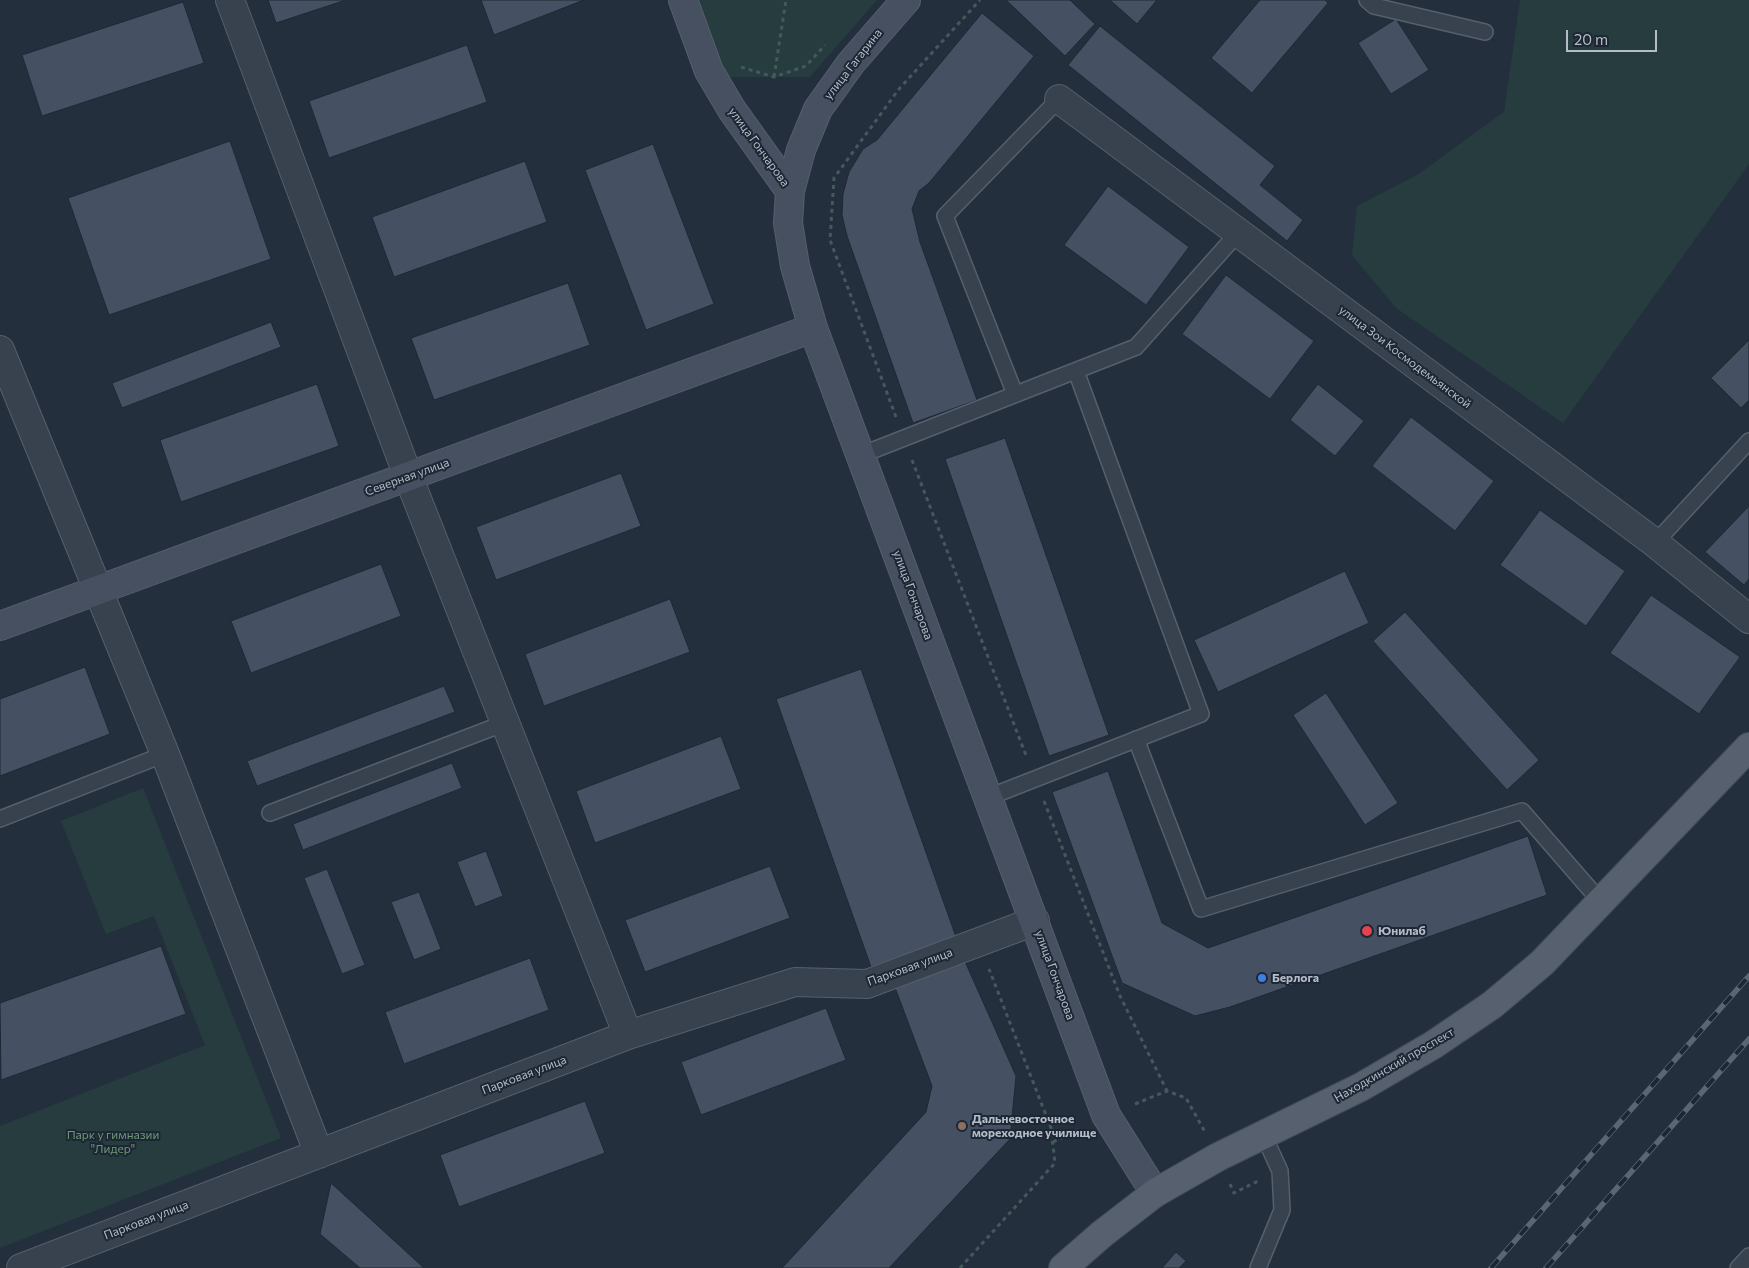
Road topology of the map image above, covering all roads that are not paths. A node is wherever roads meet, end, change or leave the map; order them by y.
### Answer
1 (230, 0) edge
2 (683, 0) edge
3 (906, 0) edge
4 (1367, 0) edge
5 (1485, 32) dead end
6 (1059, 99) joint
7 (790, 190) junction
8 (1238, 233) junction
9 (813, 328) junction
10 (0, 350) edge
11 (1076, 371) junction
12 (1015, 394) junction
13 (1749, 441) edge
14 (861, 455) junction
15 (408, 476) junction
16 (1655, 542) junction
17 (98, 590) junction
18 (1749, 619) edge
19 (0, 626) edge
20 (505, 723) junction
21 (1136, 739) junction
22 (1749, 747) edge
23 (165, 754) junction
24 (989, 797) junction
25 (270, 813) dead end
26 (0, 819) edge
27 (1601, 902) junction
28 (1035, 922) junction
29 (628, 1035) junction
30 (1263, 1134) junction
31 (319, 1154) junction
32 (1155, 1193) junction
33 (1749, 1256) edge
34 (21, 1268) edge
35 (1063, 1268) edge
36 (1258, 1268) edge
37 (1738, 1268) edge

1 - 15 street
2 - 7 main road, улица Гончарова
3 - 7 main road, улица Гагарина
4 - 5 lane
6 - 8 street, улица Зои Космодемьянской
6 - 12 lane
7 - 9 main road, улица Гончарова
8 - 11 lane
8 - 16 street, улица Зои Космодемьянской
9 - 14 main road, улица Гончарова
9 - 15 main road, Северная улица
10 - 17 street
11 - 12 lane
11 - 21 lane
12 - 14 lane
13 - 16 lane
14 - 24 main road, улица Гончарова
15 - 17 main road, Северная улица
15 - 20 street
16 - 18 street, улица Зои Космодемьянской
17 - 19 main road, Северная улица
17 - 23 street
20 - 25 lane
20 - 29 street
21 - 24 lane
21 - 27 lane
22 - 27 main road, Находкинский проспект
23 - 26 lane
23 - 31 street
24 - 28 main road, улица Гончарова
27 - 30 main road, Находкинский проспект
28 - 29 street, Парковая улица
28 - 32 main road, улица Гончарова
29 - 31 street, Парковая улица
30 - 32 main road, Находкинский проспект
30 - 36 lane
31 - 34 street, Парковая улица
32 - 35 main road, Находкинский проспект
33 - 37 lane

